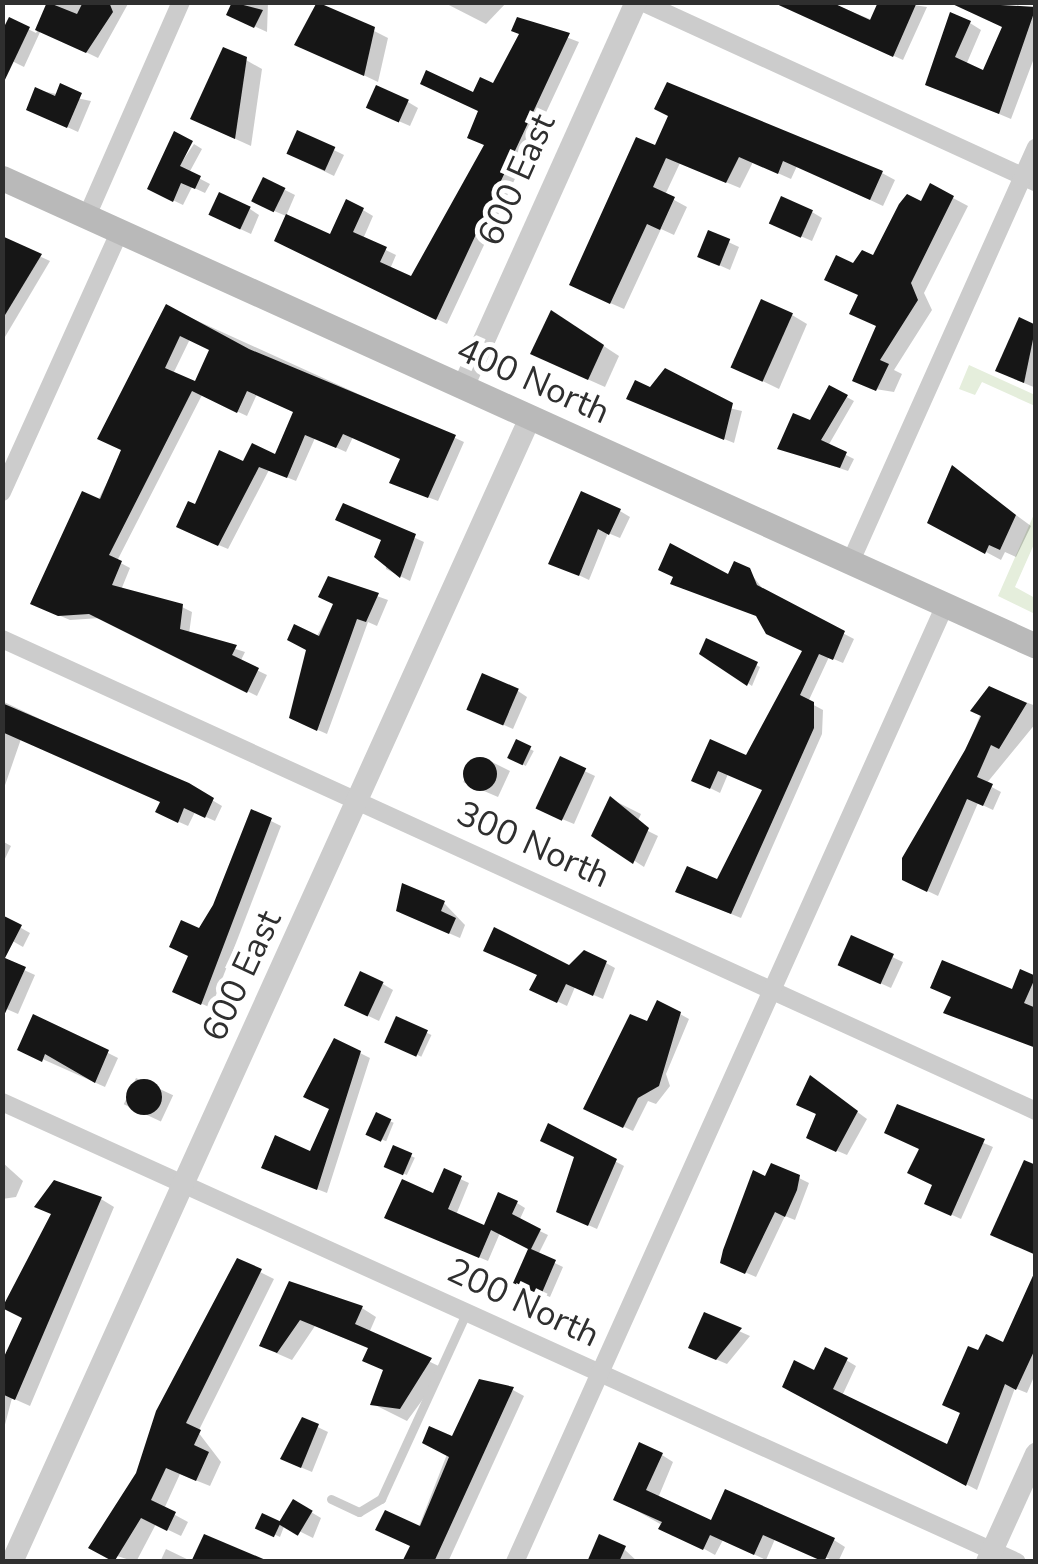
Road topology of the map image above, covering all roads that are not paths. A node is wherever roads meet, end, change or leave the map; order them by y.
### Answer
1 (180, 2) edge
2 (639, 2) edge
3 (1036, 148) edge
4 (2, 178) edge
5 (1029, 180) edge
6 (86, 216) junction
7 (120, 231) junction
8 (463, 387) junction
9 (530, 418) junction
10 (2, 492) edge
11 (850, 563) junction
12 (945, 606) junction
13 (2, 639) edge
14 (1036, 646) edge
15 (360, 802) junction
16 (770, 988) junction
17 (2, 1102) edge
18 (1036, 1111) edge
19 (184, 1185) junction
20 (466, 1313) junction
21 (596, 1373) junction
22 (1036, 1454) edge
23 (331, 1499) dead end
24 (989, 1556) edge
25 (12, 1562) edge
26 (515, 1562) edge
27 (1017, 1562) edge

1 - 6 street
2 - 5 street
2 - 8 street, 600 East
3 - 5 street
4 - 6 main road, 400 North
5 - 11 street
6 - 7 main road, 400 North
7 - 8 main road, 400 North
7 - 10 street
8 - 9 main road, 400 North
9 - 11 main road, 400 North
9 - 15 street, 600 East
11 - 12 main road, 400 North
12 - 14 main road, 400 North
12 - 16 street
13 - 15 street, 300 North
15 - 16 street, 300 North
15 - 19 street, 600 East
16 - 18 street, 300 North
16 - 21 street
17 - 19 street, 200 North
19 - 20 street, 200 North
19 - 25 street, 600 East
20 - 21 street, 200 North
20 - 23 lane
21 - 24 street, 200 North
21 - 26 street
22 - 24 street
24 - 27 street, 200 North

